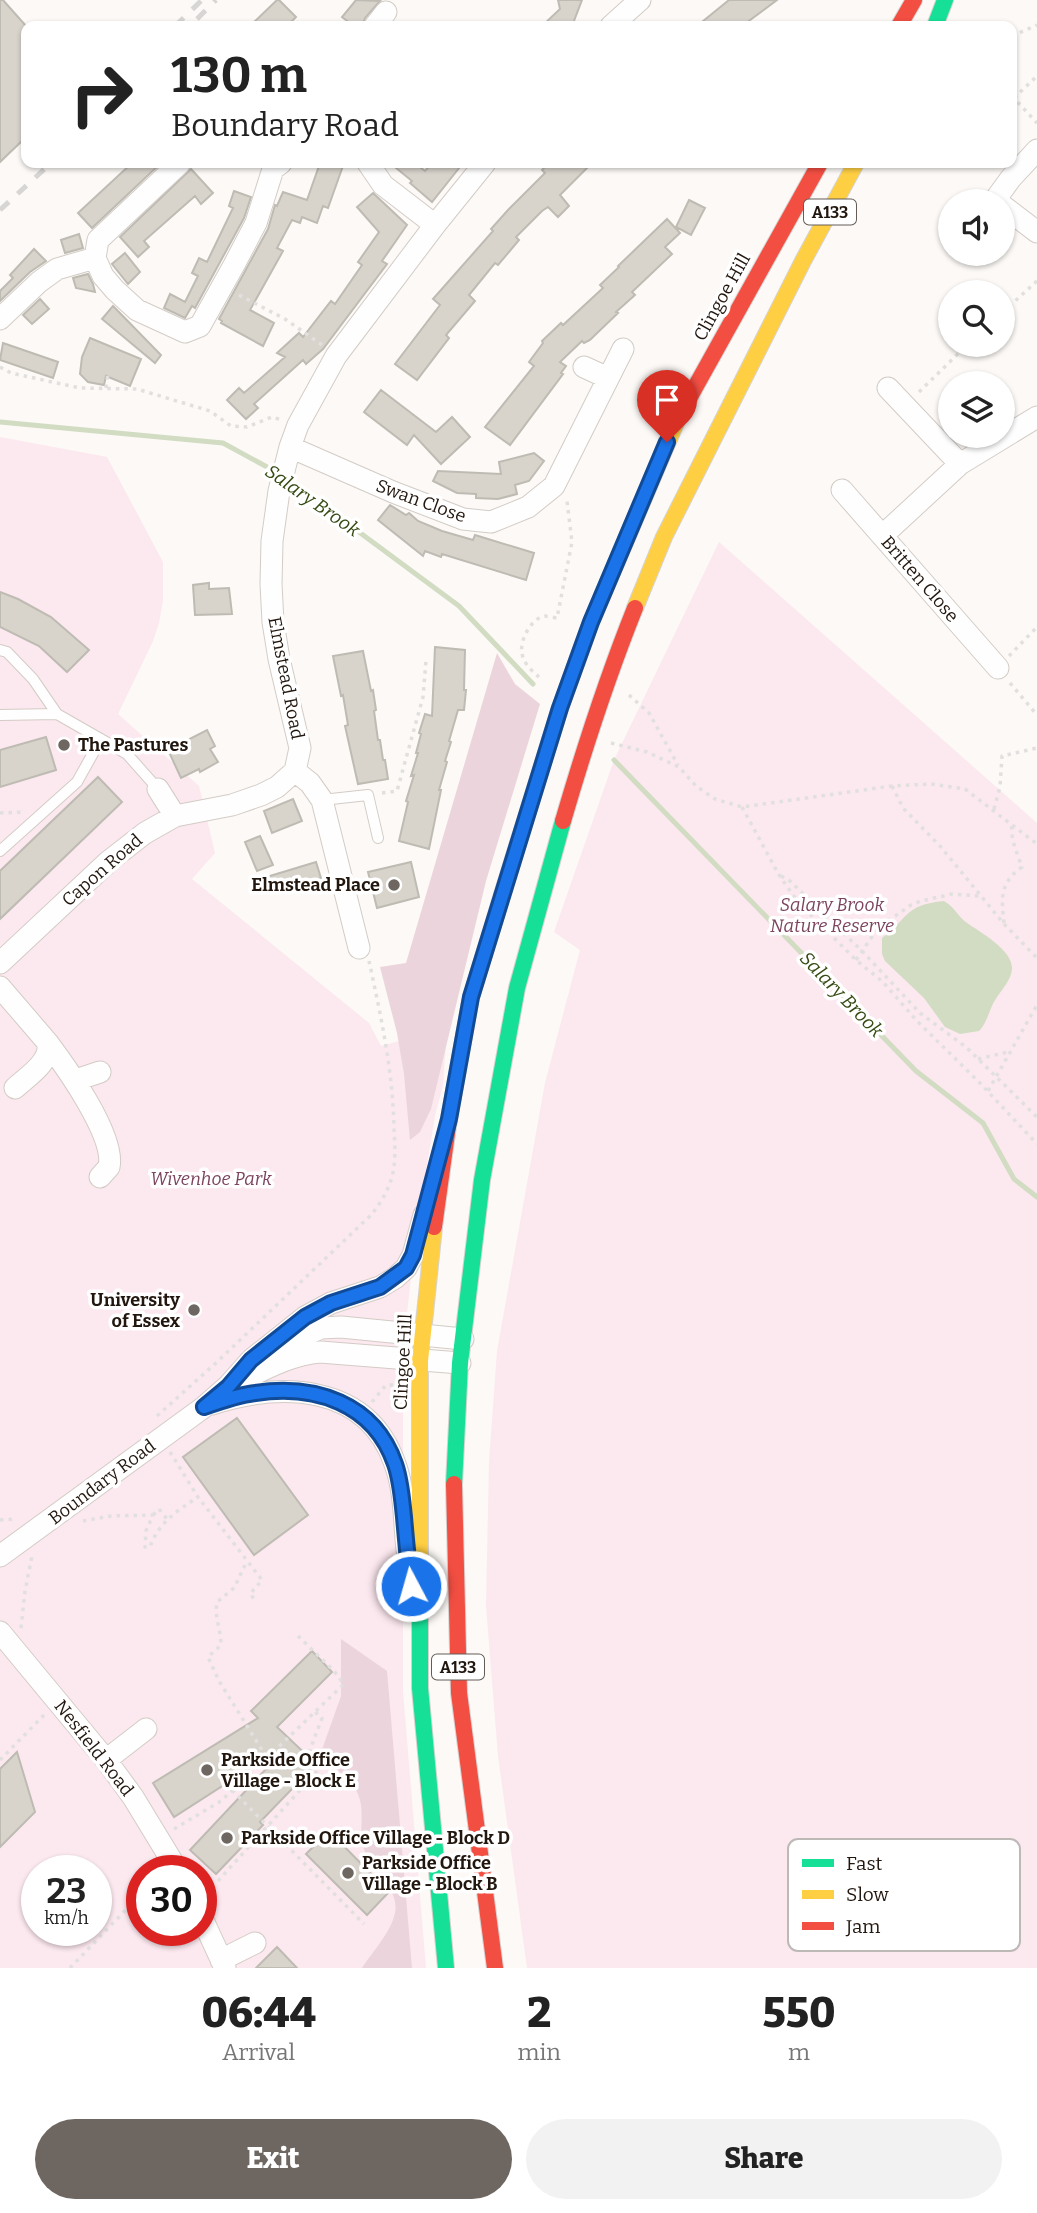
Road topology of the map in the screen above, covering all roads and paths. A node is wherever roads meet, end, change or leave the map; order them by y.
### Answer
1 (640, 0) edge
2 (914, 0) edge
3 (945, 0) edge
4 (617, 21) edge
5 (902, 21) edge
6 (937, 21) edge
7 (1037, 25) edge
8 (1017, 34) edge
9 (1037, 76) edge
10 (1017, 94) edge
11 (1017, 101) edge
12 (1037, 123) edge
13 (1037, 150) edge
14 (175, 168) edge
15 (268, 168) edge
16 (371, 168) edge
17 (481, 168) edge
18 (817, 168) edge
19 (853, 168) edge
20 (1005, 189) edge
21 (1015, 216) edge
22 (435, 225) junction
23 (1037, 232) edge
24 (95, 258) junction
25 (1037, 281) edge
26 (221, 286) junction
27 (1015, 302) edge
28 (0, 318) edge
29 (623, 349) dead end
30 (336, 356) junction
31 (955, 357) edge
32 (0, 367) edge
33 (584, 367) dead end
34 (108, 374) dead end
35 (608, 378) junction
36 (106, 388) junction
37 (888, 388) dead end
38 (905, 407) junction
39 (1037, 417) edge
40 (298, 425) junction
41 (288, 456) junction
42 (960, 464) junction
43 (554, 486) junction
44 (842, 490) dead end
45 (882, 536) junction
46 (1037, 628) edge
47 (1015, 649) dead end
48 (0, 650) edge
49 (426, 661) dead end
50 (998, 668) joint
51 (539, 677) dead end
52 (623, 690) dead end
53 (57, 714) junction
54 (0, 715) edge
55 (1037, 715) edge
56 (101, 739) junction
57 (609, 742) dead end
58 (1037, 748) edge
59 (679, 767) junction
60 (295, 771) junction
61 (892, 786) junction
62 (158, 789) joint
63 (368, 794) junction
64 (322, 800) junction
65 (742, 807) junction
66 (994, 809) junction
67 (175, 817) junction
68 (1012, 824) junction
69 (378, 838) dead end
70 (1037, 844) edge
71 (0, 851) edge
72 (779, 875) junction
73 (981, 897) junction
74 (1004, 923) junction
75 (359, 948) joint
76 (862, 951) junction
77 (1037, 959) edge
78 (856, 960) junction
79 (0, 963) edge
80 (0, 987) edge
81 (1037, 1004) edge
82 (48, 1043) junction
83 (1010, 1052) junction
84 (977, 1059) junction
85 (100, 1072) dead end
86 (996, 1077) junction
87 (76, 1080) junction
88 (15, 1088) dead end
89 (988, 1092) junction
90 (1037, 1117) edge
91 (449, 1119) junction
92 (1037, 1144) edge
93 (100, 1177) dead end
94 (423, 1334) junction
95 (463, 1339) junction
96 (251, 1360) junction
97 (420, 1361) junction
98 (460, 1363) junction
99 (228, 1387) junction
100 (204, 1407) junction
101 (151, 1420) dead end
102 (174, 1446) dead end
103 (198, 1497) junction
104 (84, 1514) dead end
105 (153, 1515) junction
106 (167, 1519) junction
107 (36, 1552) dead end
108 (0, 1556) edge
109 (247, 1561) junction
110 (255, 1600) dead end
111 (0, 1632) edge
112 (296, 1634) dead end
113 (19, 1654) junction
114 (421, 1688) junction
115 (46, 1712) dead end
116 (315, 1712) junction
117 (146, 1729) dead end
118 (267, 1758) junction
119 (0, 1760) edge
120 (106, 1760) junction
121 (232, 1790) junction
122 (268, 1825) junction
123 (167, 1833) dead end
124 (168, 1855) edge
125 (218, 1881) dead end
126 (126, 1910) edge
127 (364, 1924) dead end
128 (255, 1943) dead end
129 (215, 1946) edge
130 (223, 1964) edge
131 (71, 1968) edge
132 (446, 1968) edge
133 (495, 1968) edge

1 - 4 street
2 - 5 main road
3 - 6 main road
7 - 8 path
9 - 10 path
11 - 12 path
13 - 20 street
14 - 24 street
15 - 26 street
16 - 22 street
17 - 22 street, Elmstead Road
18 - 91 main road, Clingoe Hill / A133
19 - 95 main road, A133
21 - 23 street
22 - 30 street, Elmstead Road
24 - 26 street
24 - 28 street
25 - 27 path
26 - 30 path
29 - 35 street, Swan Close
30 - 40 street, Elmstead Road
31 - 38 path
32 - 36 path
33 - 35 street
34 - 36 path
35 - 43 street, Swan Close
36 - 40 path
37 - 38 street
38 - 42 street
39 - 42 street
40 - 41 street, Elmstead Road
41 - 43 street, Swan Close
41 - 60 street, Elmstead Road
42 - 45 street
43 - 51 path
44 - 45 street, Britten Close
45 - 50 street, Britten Close
46 - 47 path
48 - 53 lane
49 - 63 path
50 - 55 path
52 - 59 path
53 - 54 lane
53 - 56 lane
56 - 62 lane
56 - 71 lane
57 - 59 path
58 - 66 path
59 - 65 path
60 - 64 street
60 - 67 street, Capon Road
61 - 65 path
61 - 66 path
61 - 73 path
62 - 67 street
63 - 64 lane
63 - 69 lane
64 - 75 street
65 - 72 path
66 - 68 path
67 - 79 street, Capon Road
68 - 70 path
68 - 74 path
72 - 76 path
72 - 78 path
73 - 74 path
73 - 76 path
74 - 77 path
75 - 101 path
76 - 78 path
76 - 84 path
78 - 89 path
80 - 82 street
81 - 83 path
82 - 87 street
82 - 88 street
83 - 84 path
83 - 86 path
84 - 86 path
85 - 87 street
86 - 89 path
86 - 90 path
87 - 93 street
89 - 92 path
91 - 94 main road, Clingoe Hill / A133
91 - 96 street, Boundary Road
94 - 95 street, Boundary Road
94 - 96 street, Boundary Road
94 - 97 main road, Clingoe Hill / A133
95 - 98 main road, A133
96 - 99 street, Boundary Road
97 - 98 street, Boundary Road
97 - 99 street, Boundary Road
97 - 114 main road, Clingoe Hill / A133
98 - 133 main road, A133
99 - 100 street, Boundary Road
100 - 108 street, Boundary Road
100 - 114 street, Boundary Road
102 - 103 path
103 - 106 path
103 - 109 path
104 - 105 path
105 - 106 path
105 - 106 path
107 - 113 path
109 - 110 path
109 - 118 path
111 - 113 street, Nesfield Road
112 - 116 path
113 - 120 street, Nesfield Road
114 - 132 main road, Clingoe Hill / A133
115 - 119 path
116 - 118 path
116 - 122 path
117 - 120 street
118 - 121 path
120 - 124 street, Nesfield Road
121 - 122 path
121 - 123 path
122 - 125 path
122 - 127 path
126 - 131 path
128 - 130 street
129 - 130 street

